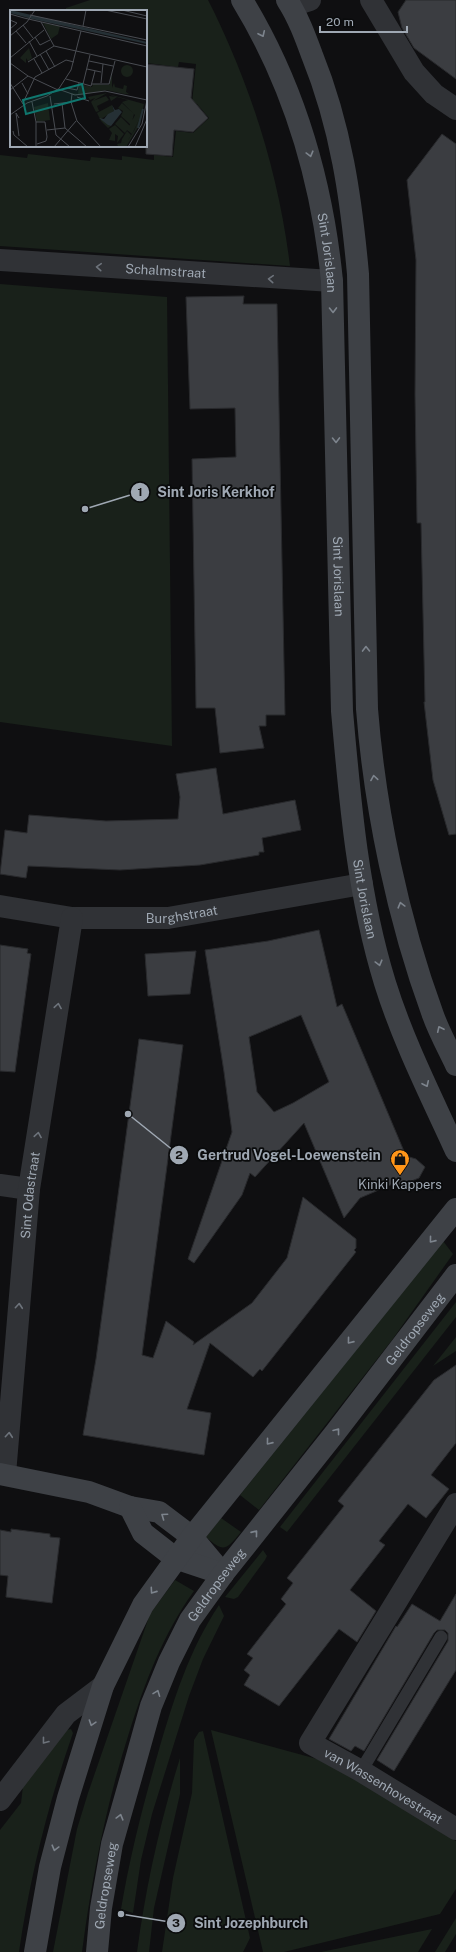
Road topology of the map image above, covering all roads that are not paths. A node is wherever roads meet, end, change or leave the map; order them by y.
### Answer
1 (242, 0) edge
2 (371, 0) edge
3 (296, 2) edge
4 (456, 109) edge
5 (0, 260) edge
6 (332, 281) junction
7 (362, 884) junction
8 (0, 906) edge
9 (72, 918) junction
10 (456, 1065) edge
11 (456, 1151) edge
12 (0, 1185) edge
13 (29, 1189) junction
14 (456, 1209) edge
15 (456, 1275) edge
16 (3, 1474) edge
17 (456, 1504) edge
18 (130, 1507) junction
19 (192, 1537) junction
20 (175, 1558) junction
21 (223, 1574) junction
22 (442, 1637) dead end
23 (103, 1686) junction
24 (361, 1771) junction
25 (0, 1800) edge
26 (456, 1829) edge
27 (35, 1952) edge
28 (97, 1952) edge

1 -> 6 main road, Sint Jorislaan
2 - 4 street
10 -> 3 main road, Sint Jorislaan
6 -> 5 street, Schalmstraat
6 -> 7 main road, Sint Jorislaan
7 - 9 street, Burghstraat
7 -> 11 main road, Sint Jorislaan
8 - 9 street, Burghstraat
13 -> 9 street, Sint Odastraat
12 - 13 street
16 -> 13 street, Sint Odastraat
14 -> 19 main road
21 -> 15 main road, Geldropseweg
16 - 18 main road
17 - 24 street, van Wassenhovestraat
19 -> 18 main road
18 - 20 main road
19 - 20 main road
19 - 21 main road
20 - 21 main road
20 -> 23 main road
28 -> 21 main road, Geldropseweg
22 - 24 lane
23 -> 25 street
23 -> 27 main road
24 - 26 street, van Wassenhovestraat

